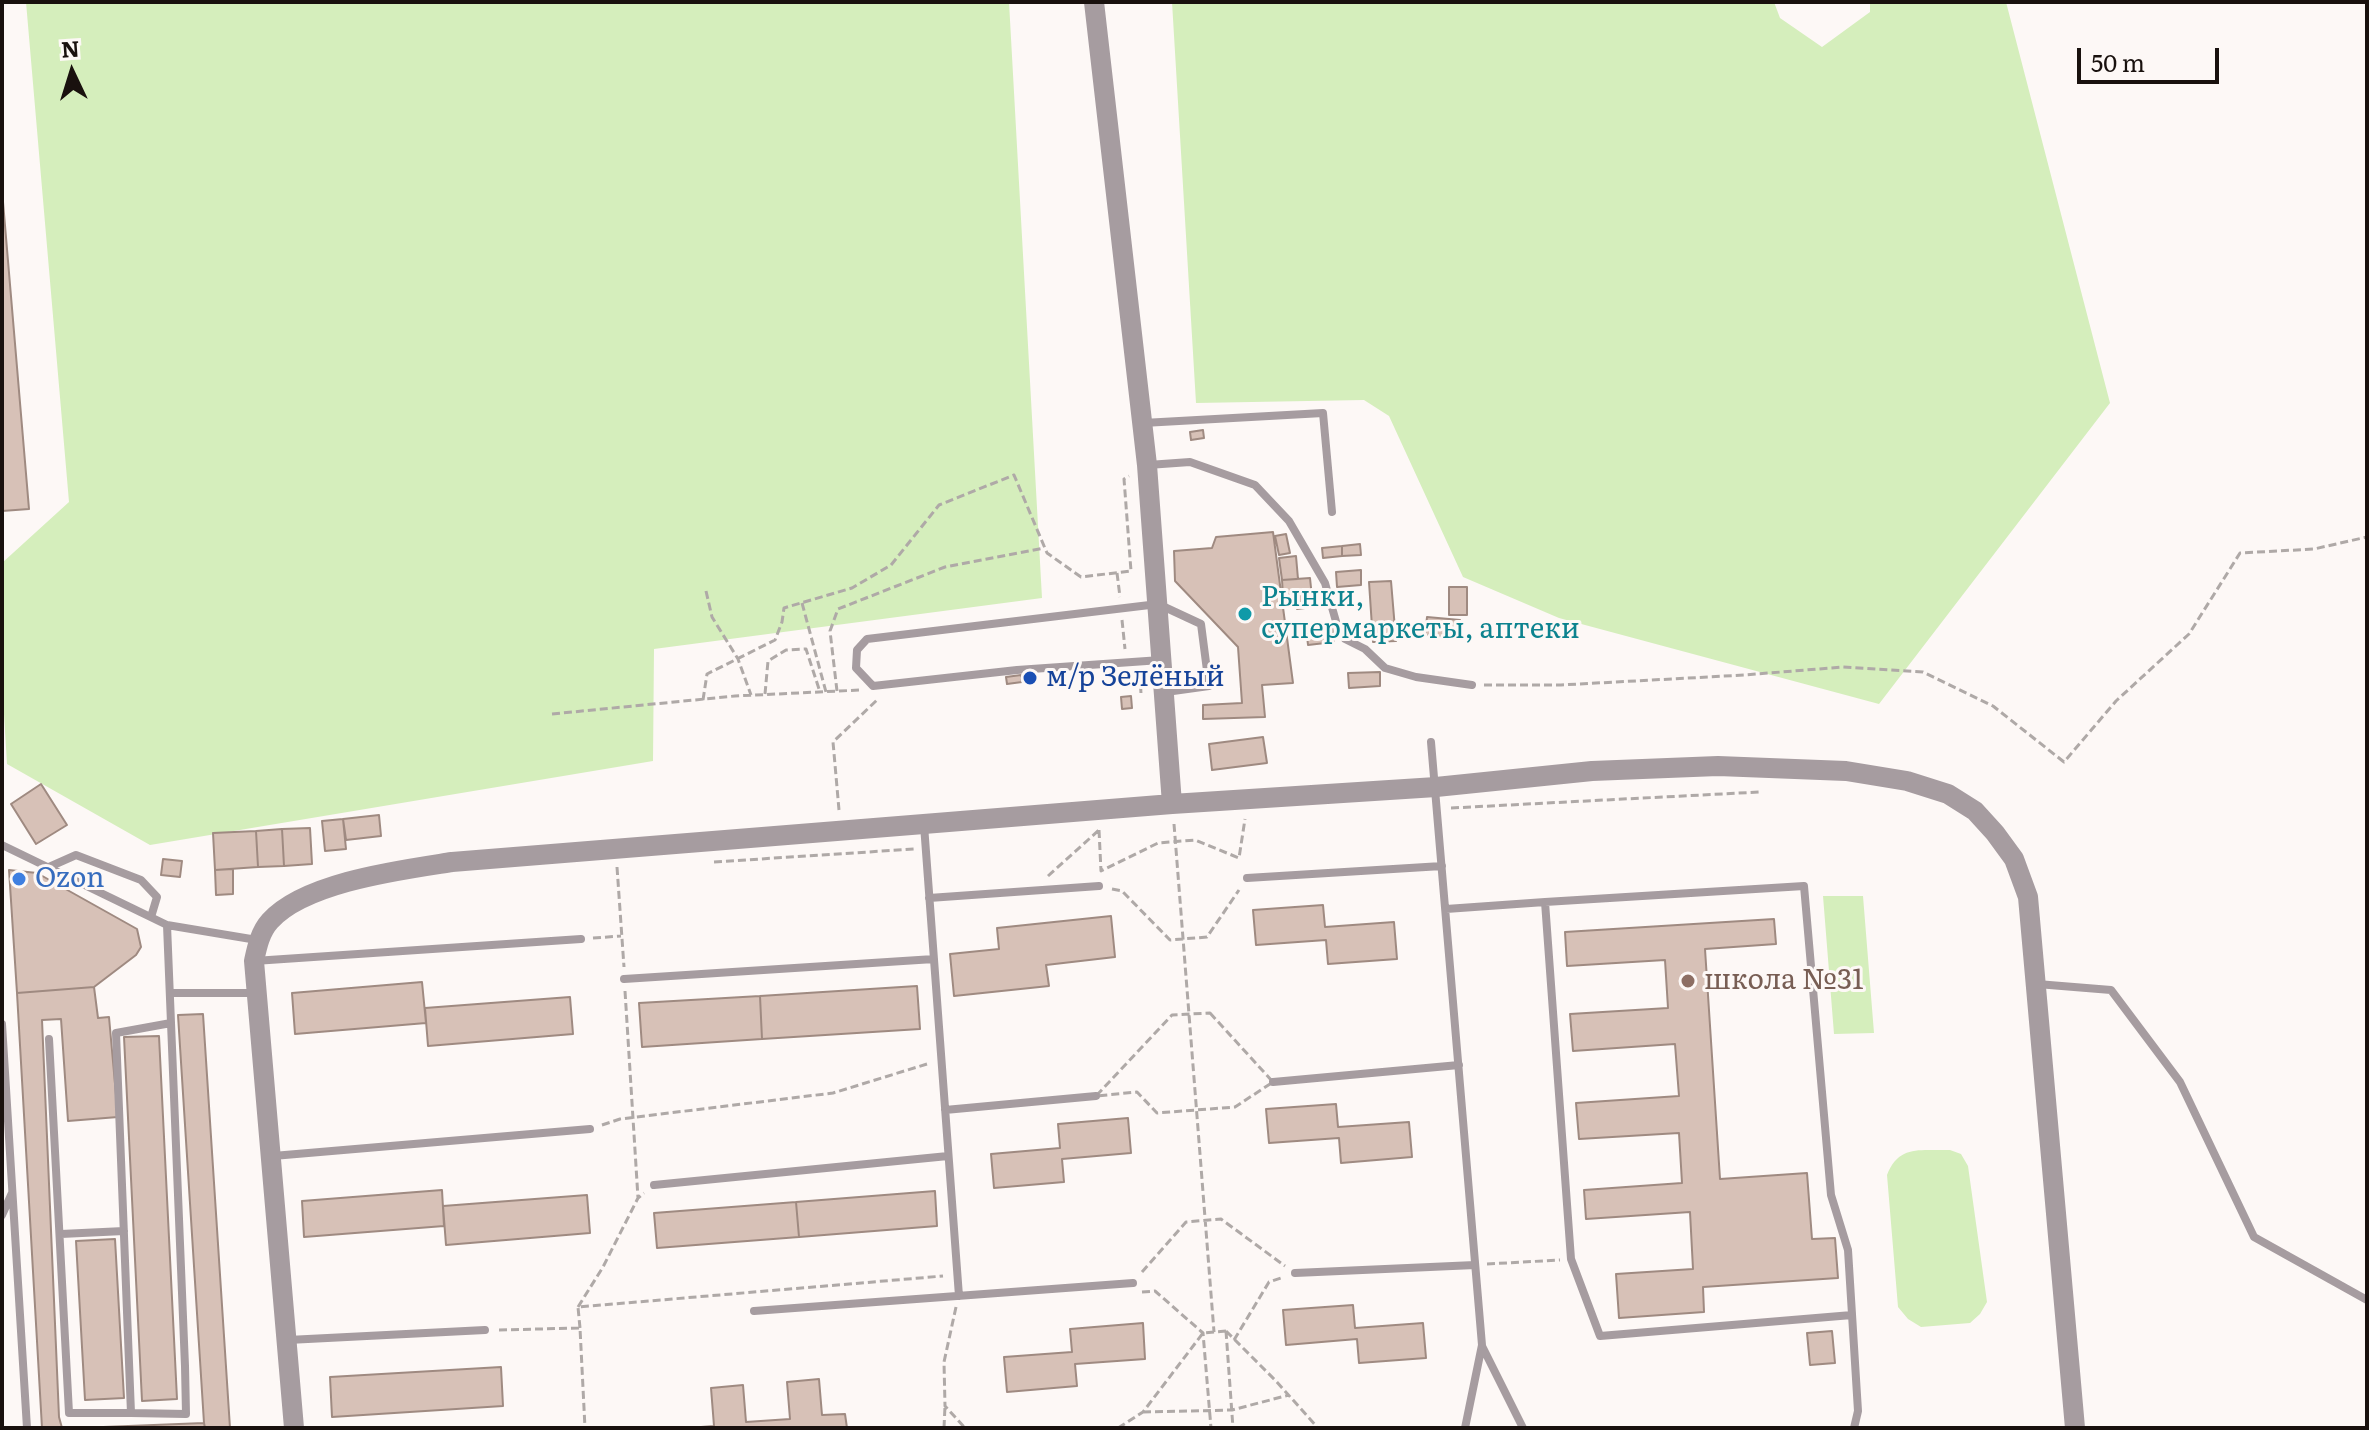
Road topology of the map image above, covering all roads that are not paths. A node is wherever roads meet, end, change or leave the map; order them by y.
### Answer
1 (1094, 2) edge
2 (1142, 423) junction
3 (1147, 465) junction
4 (1332, 512) dead end
5 (1158, 604) junction
6 (1162, 660) junction
7 (1472, 685) road end
8 (1164, 692) junction
9 (1431, 742) dead end
10 (1436, 787) junction
11 (1172, 804) junction
12 (924, 824) junction
13 (2, 845) edge
14 (1442, 866) junction
15 (49, 867) junction
16 (1247, 878) road end
17 (1099, 886) road end
18 (929, 898) junction
19 (1545, 902) junction
20 (1446, 909) junction
21 (151, 917) junction
22 (167, 925) junction
23 (581, 939) road end
24 (258, 940) junction
25 (934, 959) junction
26 (254, 961) junction
27 (624, 979) road end
28 (2036, 984) junction
29 (170, 993) junction
30 (258, 993) junction
31 (171, 1023) junction
32 (2, 1024) edge
33 (49, 1039) dead end
34 (1459, 1065) junction
35 (1273, 1082) road end
36 (1096, 1096) road end
37 (945, 1110) junction
38 (590, 1129) road end
39 (272, 1156) junction
40 (948, 1156) junction
41 (654, 1185) road end
42 (14, 1189) junction
43 (2, 1215) edge
44 (124, 1231) junction
45 (61, 1234) junction
46 (1475, 1265) junction
47 (1295, 1273) road end
48 (1133, 1283) road end
49 (959, 1296) junction
50 (2367, 1300) edge
51 (754, 1311) dead end
52 (1852, 1315) junction
53 (485, 1330) road end
54 (287, 1340) junction
55 (1482, 1345) junction
56 (131, 1413) junction
57 (27, 1428) edge
58 (294, 1428) edge
59 (1465, 1428) edge
60 (1523, 1428) edge
61 (1854, 1428) edge
62 (2075, 1428) edge

1 - 2 street
2 - 3 street
2 - 4 lane
3 - 5 street
3 - 7 lane
5 - 6 street
5 - 6 lane
5 - 8 lane
6 - 8 street
8 - 11 street
9 - 10 lane
10 - 11 street
10 - 14 lane
10 - 28 street
11 - 12 street
12 - 18 lane
12 - 24 street
13 - 15 lane
14 - 16 lane
14 - 20 lane
15 - 21 lane
15 - 21 lane
17 - 18 lane
18 - 25 lane
19 - 20 lane
19 - 52 lane
19 - 52 lane
20 - 34 lane
21 - 22 lane
22 - 24 lane
22 - 29 lane
23 - 26 lane
24 - 26 street
25 - 27 lane
25 - 37 lane
26 - 30 street
28 - 50 lane
28 - 62 street
29 - 30 lane
29 - 31 lane
30 - 39 street
31 - 44 lane
31 - 56 lane
32 - 42 lane
33 - 45 lane
34 - 35 lane
34 - 46 lane
36 - 37 lane
37 - 40 lane
38 - 39 lane
39 - 54 street
40 - 41 lane
40 - 49 lane
42 - 43 lane
42 - 57 lane
44 - 45 lane
44 - 56 lane
45 - 56 lane
46 - 47 lane
46 - 55 lane
48 - 49 lane
49 - 51 lane
52 - 61 lane
53 - 54 lane
54 - 58 street
55 - 59 lane
55 - 60 lane

